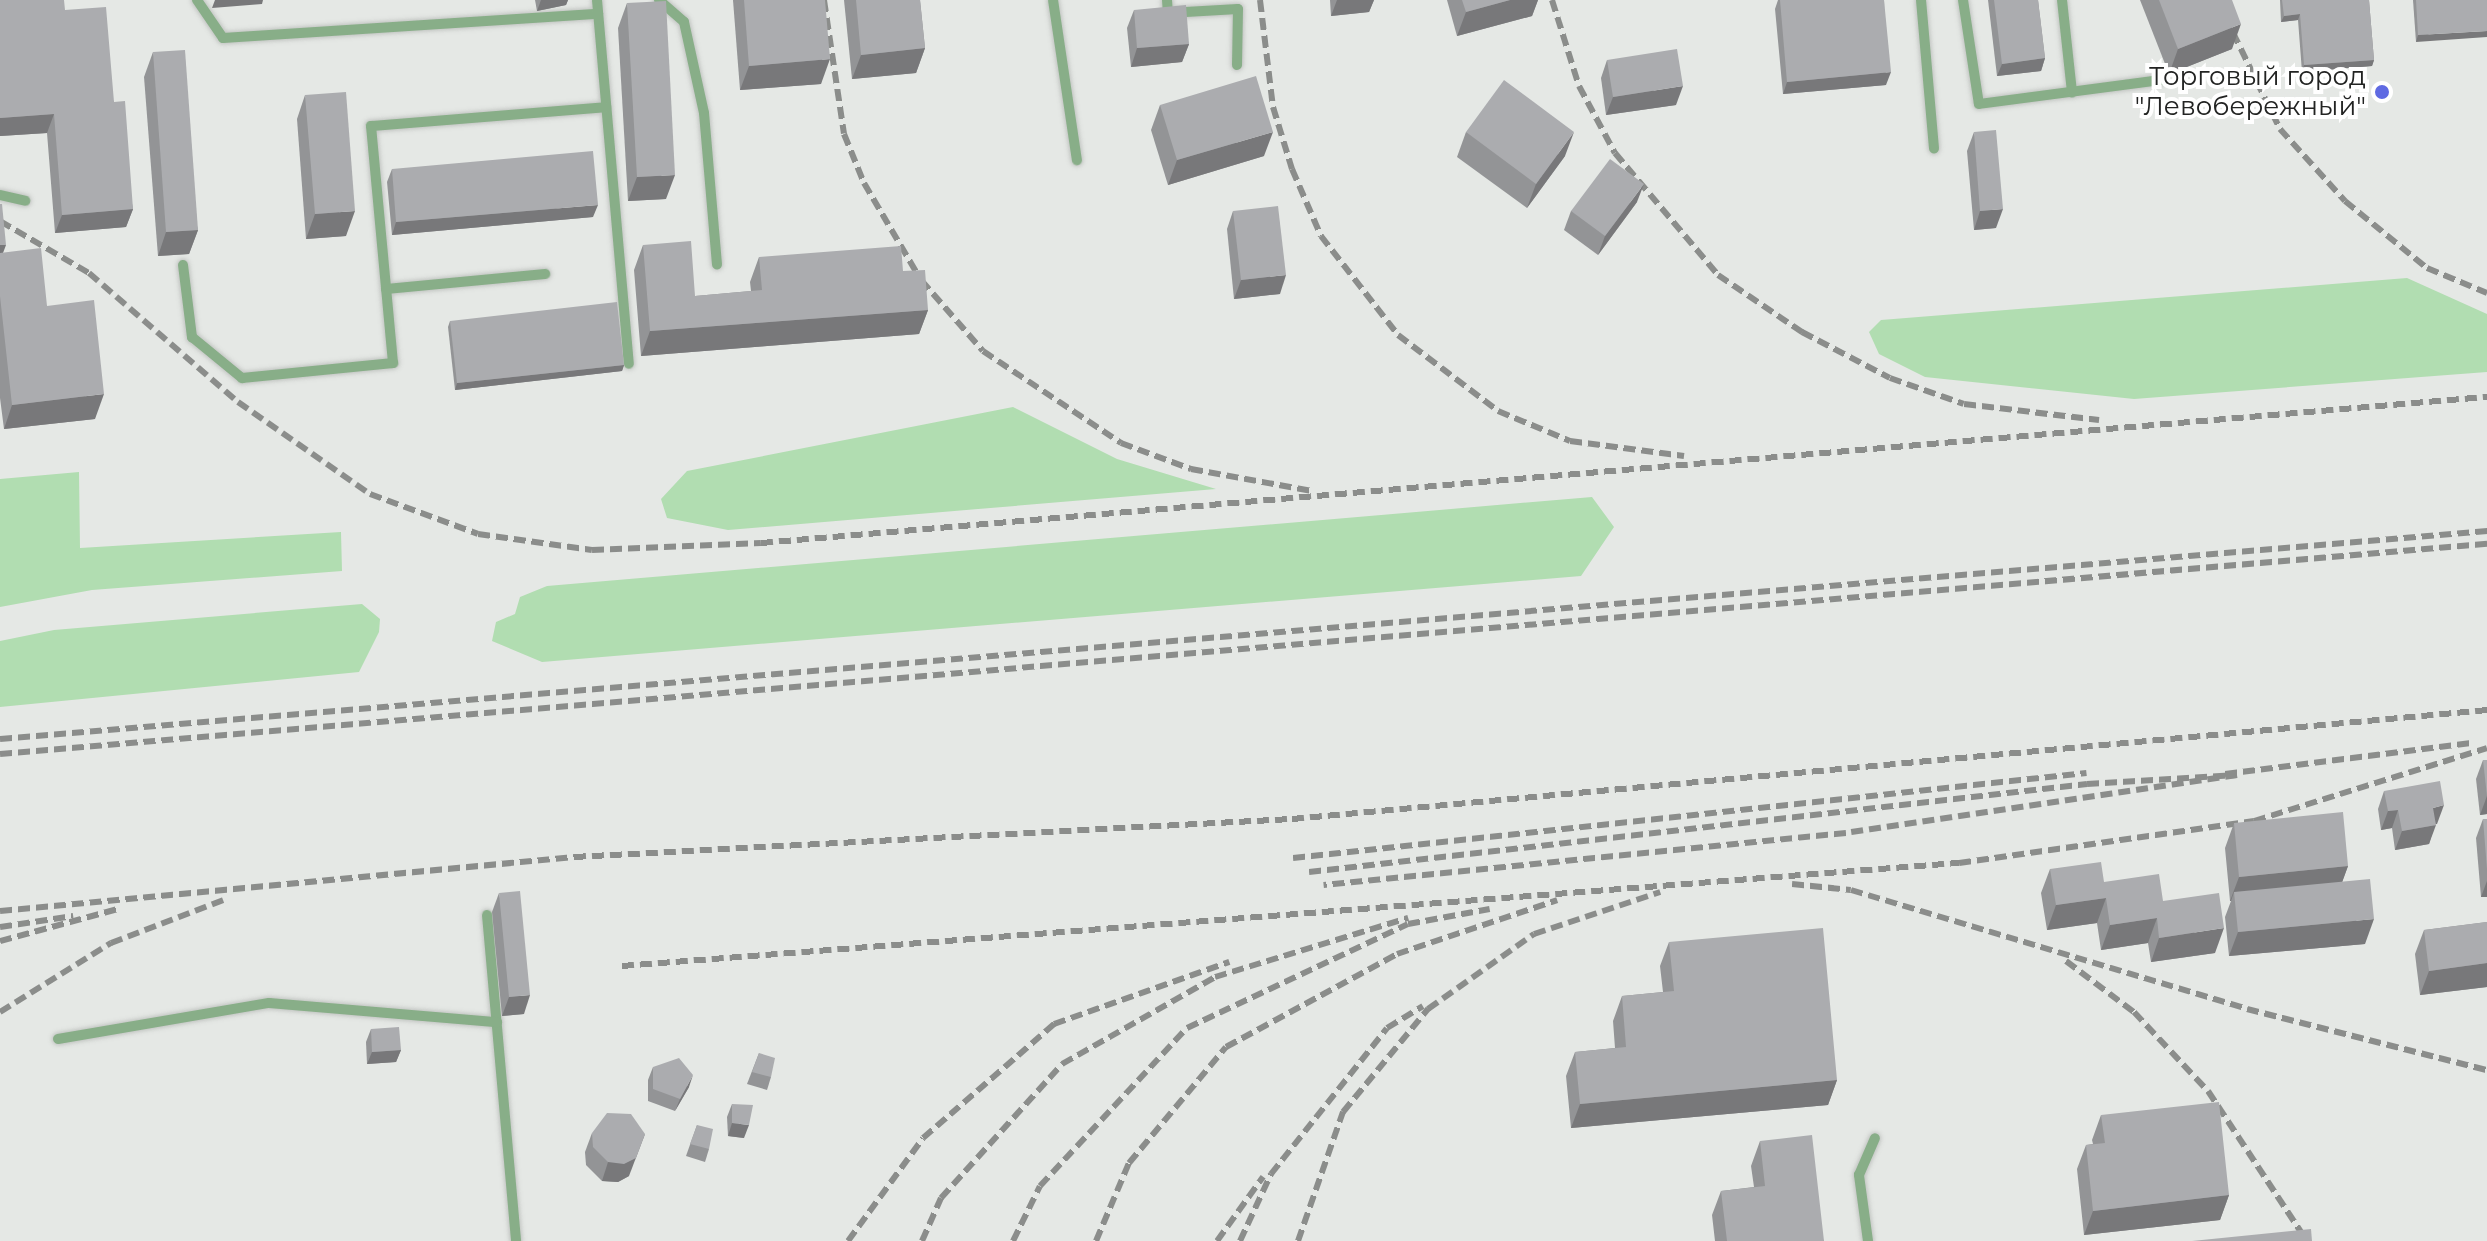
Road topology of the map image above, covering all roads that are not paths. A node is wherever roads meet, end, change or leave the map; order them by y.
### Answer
1 (197, 0) edge
2 (597, 0) edge
3 (659, 0) edge
4 (1053, 0) edge
5 (1167, 0) edge
6 (1921, 0) edge
7 (1963, 0) edge
8 (2062, 0) edge
9 (598, 14) junction
10 (1237, 65) dead end
11 (2161, 80) dead end
12 (2072, 92) junction
13 (606, 107) junction
14 (1934, 148) dead end
15 (1077, 160) dead end
16 (0, 195) edge
17 (25, 201) dead end
18 (717, 264) dead end
19 (183, 265) dead end
20 (545, 274) dead end
21 (386, 289) junction
22 (629, 364) dead end
23 (487, 915) dead end
24 (497, 1022) junction
25 (58, 1039) dead end
26 (1875, 1138) dead end
27 (516, 1241) edge
28 (1868, 1241) edge

1 - 9 lane
2 - 9 lane
3 - 18 lane
4 - 15 lane
5 - 10 lane
6 - 14 lane
7 - 12 lane
8 - 12 lane
9 - 13 lane
11 - 12 lane
13 - 21 lane
13 - 22 lane
16 - 17 lane
19 - 21 lane
20 - 21 lane
23 - 24 lane
24 - 25 lane
24 - 27 lane
26 - 28 lane

